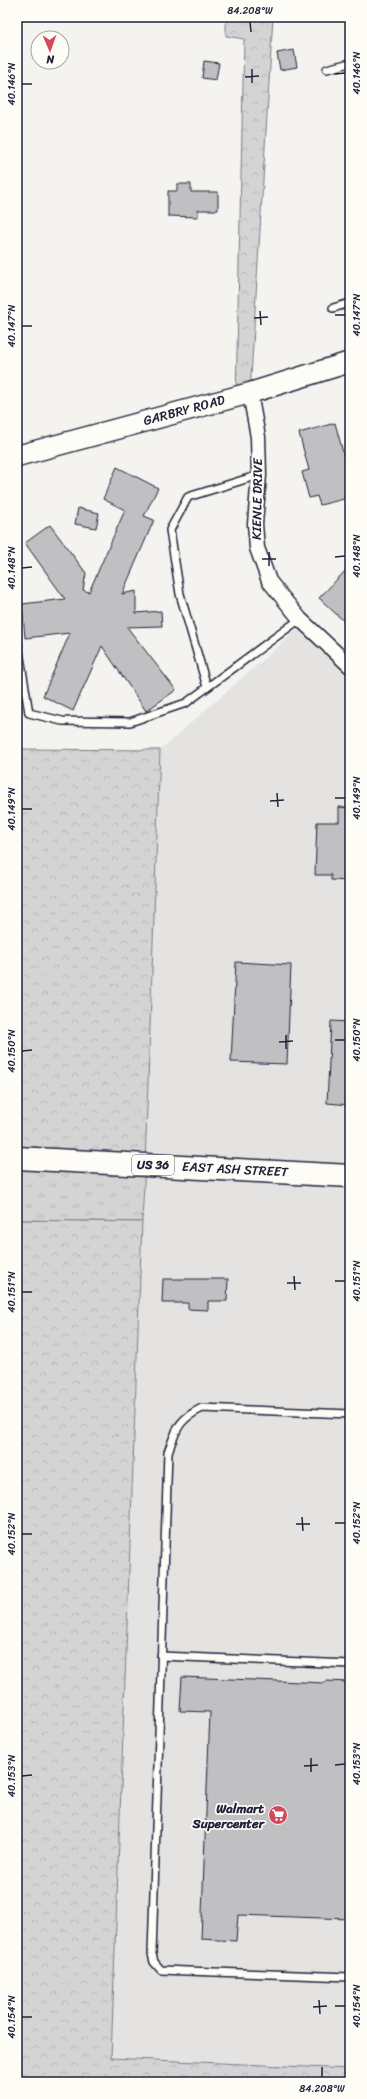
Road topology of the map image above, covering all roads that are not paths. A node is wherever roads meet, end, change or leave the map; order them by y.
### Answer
1 (350, 63) edge
2 (327, 69) dead end
3 (350, 303) edge
4 (334, 308) dead end
5 (350, 362) edge
6 (250, 393) junction
7 (17, 456) edge
8 (259, 475) junction
9 (300, 619) junction
10 (17, 638) edge
11 (350, 666) edge
12 (207, 687) junction
13 (17, 1158) edge
14 (350, 1176) edge
15 (350, 1414) edge
16 (161, 1656) junction
17 (350, 1664) edge
18 (350, 1977) edge

1 - 2 lane
3 - 4 lane
5 - 6 street, GARBRY ROAD
6 - 7 street, GARBRY ROAD
6 - 8 street, KIENLE DRIVE
8 - 9 street, KIENLE DRIVE
8 - 12 lane
9 - 11 street, KIENLE DRIVE
9 - 12 lane
10 - 12 lane
13 - 14 main road, EAST ASH STREET / US 36
15 - 16 lane
16 - 17 lane
16 - 18 lane

